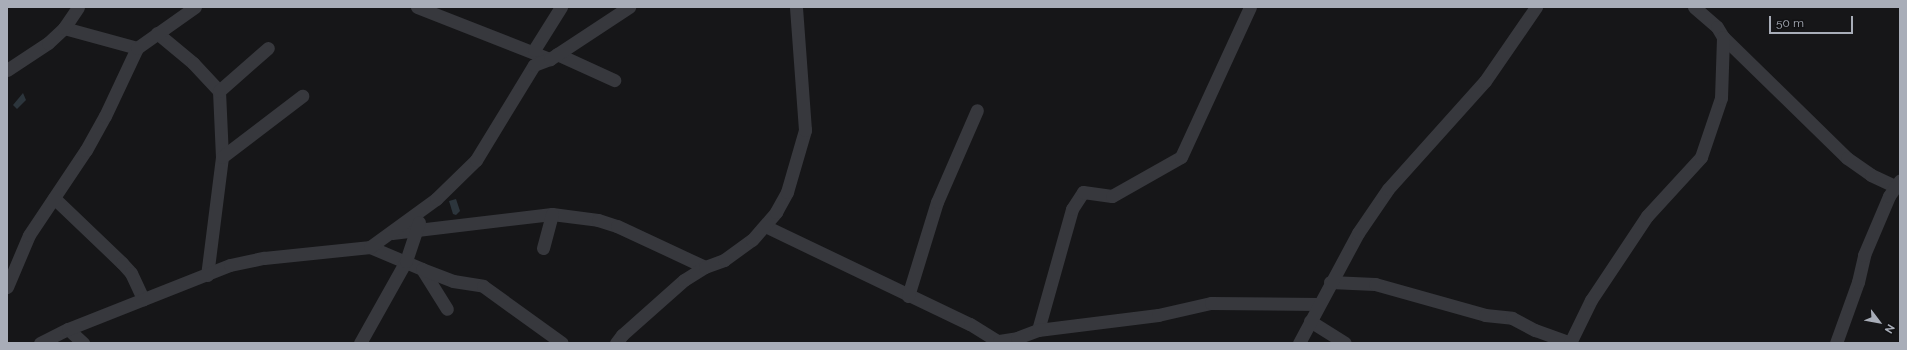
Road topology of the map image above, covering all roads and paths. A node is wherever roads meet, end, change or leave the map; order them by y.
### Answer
1 (78, 7) edge
2 (195, 7) edge
3 (417, 7) edge
4 (560, 7) edge
5 (628, 7) edge
6 (796, 7) edge
7 (1250, 7) edge
8 (1536, 7) edge
9 (1694, 7) edge
10 (64, 28) junction
11 (157, 33) junction
12 (1723, 37) junction
13 (137, 48) junction
14 (268, 48) dead end
15 (534, 50) junction
16 (553, 56) junction
17 (7, 70) edge
18 (614, 80) dead end
19 (219, 91) junction
20 (302, 96) dead end
21 (977, 110) dead end
22 (222, 156) junction
23 (1897, 183) edge
24 (54, 198) junction
25 (423, 207) junction
26 (552, 214) junction
27 (765, 226) junction
28 (418, 229) junction
29 (392, 233) junction
30 (370, 247) junction
31 (543, 248) dead end
32 (406, 261) junction
33 (705, 267) junction
34 (422, 269) junction
35 (207, 275) junction
36 (1330, 282) junction
37 (7, 287) edge
38 (908, 296) junction
39 (143, 299) junction
40 (1319, 304) junction
41 (447, 309) dead end
42 (1310, 321) junction
43 (68, 329) junction
44 (1038, 330) junction
45 (1000, 342) edge
46 (40, 343) edge
47 (83, 343) edge
48 (360, 343) edge
49 (562, 343) edge
50 (616, 343) edge
51 (1299, 343) edge
52 (1344, 343) edge
53 (1570, 343) edge
54 (1836, 343) edge

1 - 10 street
2 - 11 street
3 - 15 street
4 - 15 street
5 - 16 street
6 - 27 street
7 - 44 street
8 - 36 street
9 - 12 street
10 - 13 street
10 - 17 street
11 - 13 street
11 - 19 street
12 - 23 street
12 - 53 street
13 - 24 street
14 - 19 street
15 - 16 street
16 - 18 street
16 - 25 street
19 - 22 street
20 - 22 street
21 - 38 street
22 - 35 street
23 - 54 street
24 - 37 street
24 - 39 street
25 - 28 street
25 - 29 street
26 - 28 street
26 - 31 street
26 - 33 street
27 - 33 street
27 - 38 street
28 - 29 street
28 - 32 street
29 - 30 street
30 - 32 street
30 - 35 street
32 - 34 street
32 - 48 street
33 - 50 street
34 - 41 street
34 - 49 street
35 - 39 street
36 - 40 street
36 - 53 street
38 - 45 street
39 - 43 street
40 - 42 street
40 - 44 street
42 - 51 street
42 - 52 street
43 - 46 street
43 - 47 street
44 - 45 street

